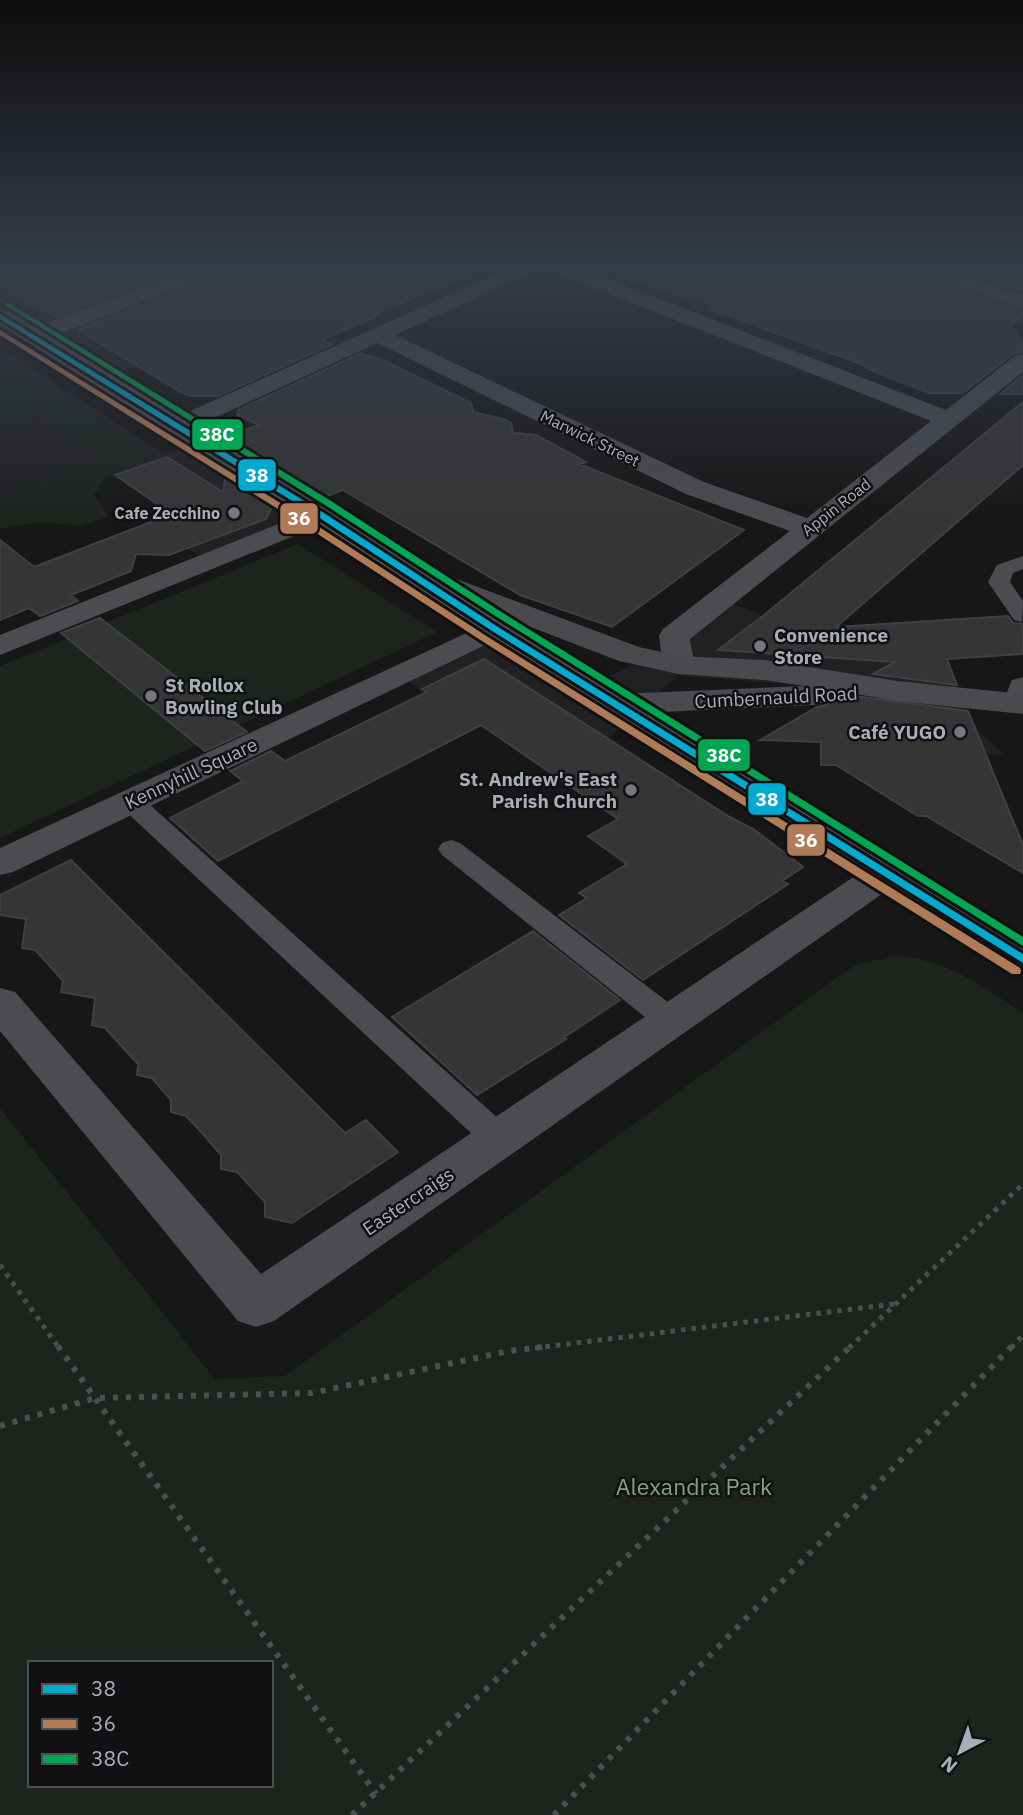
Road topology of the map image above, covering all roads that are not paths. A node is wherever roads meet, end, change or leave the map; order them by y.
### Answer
1 (58, 352) edge
2 (340, 352) edge
3 (412, 352) edge
4 (775, 352) edge
5 (1023, 361) edge
6 (949, 420) junction
7 (177, 426) junction
8 (321, 515) junction
9 (809, 527) junction
10 (1023, 562) edge
11 (400, 567) junction
12 (1023, 615) edge
13 (495, 629) junction
14 (0, 646) edge
15 (676, 650) junction
16 (897, 691) junction
17 (1021, 698) edge
18 (618, 704) junction
19 (130, 801) junction
20 (451, 849) dead end
21 (0, 863) edge
22 (886, 873) junction
23 (1023, 959) edge
24 (0, 1003) edge
25 (671, 1021) junction
26 (499, 1139) junction

1 - 7 main road, Cumbernauld Road
2 - 7 street
3 - 9 street, Marwick Street
4 - 6 street
5 - 6 street, Appin Road
6 - 9 street, Appin Road
7 - 8 main road, Cumbernauld Road
8 - 11 main road, Cumbernauld Road
8 - 14 street
9 - 15 street, Appin Road
10 - 12 lane
11 - 13 main road, Cumbernauld Road
11 - 15 main road, Cumbernauld Road
13 - 18 main road, Cumbernauld Road
13 - 19 street, Kennyhill Square
15 - 16 main road, Cumbernauld Road
16 - 17 main road, Cumbernauld Road
16 - 18 main road, Cumbernauld Road
18 - 22 main road
19 - 21 street, Kennyhill Square
19 - 26 lane
20 - 25 lane
22 - 23 main road
22 - 25 street, Eastercraigs
24 - 26 street, Eastercraigs
25 - 26 street, Eastercraigs

